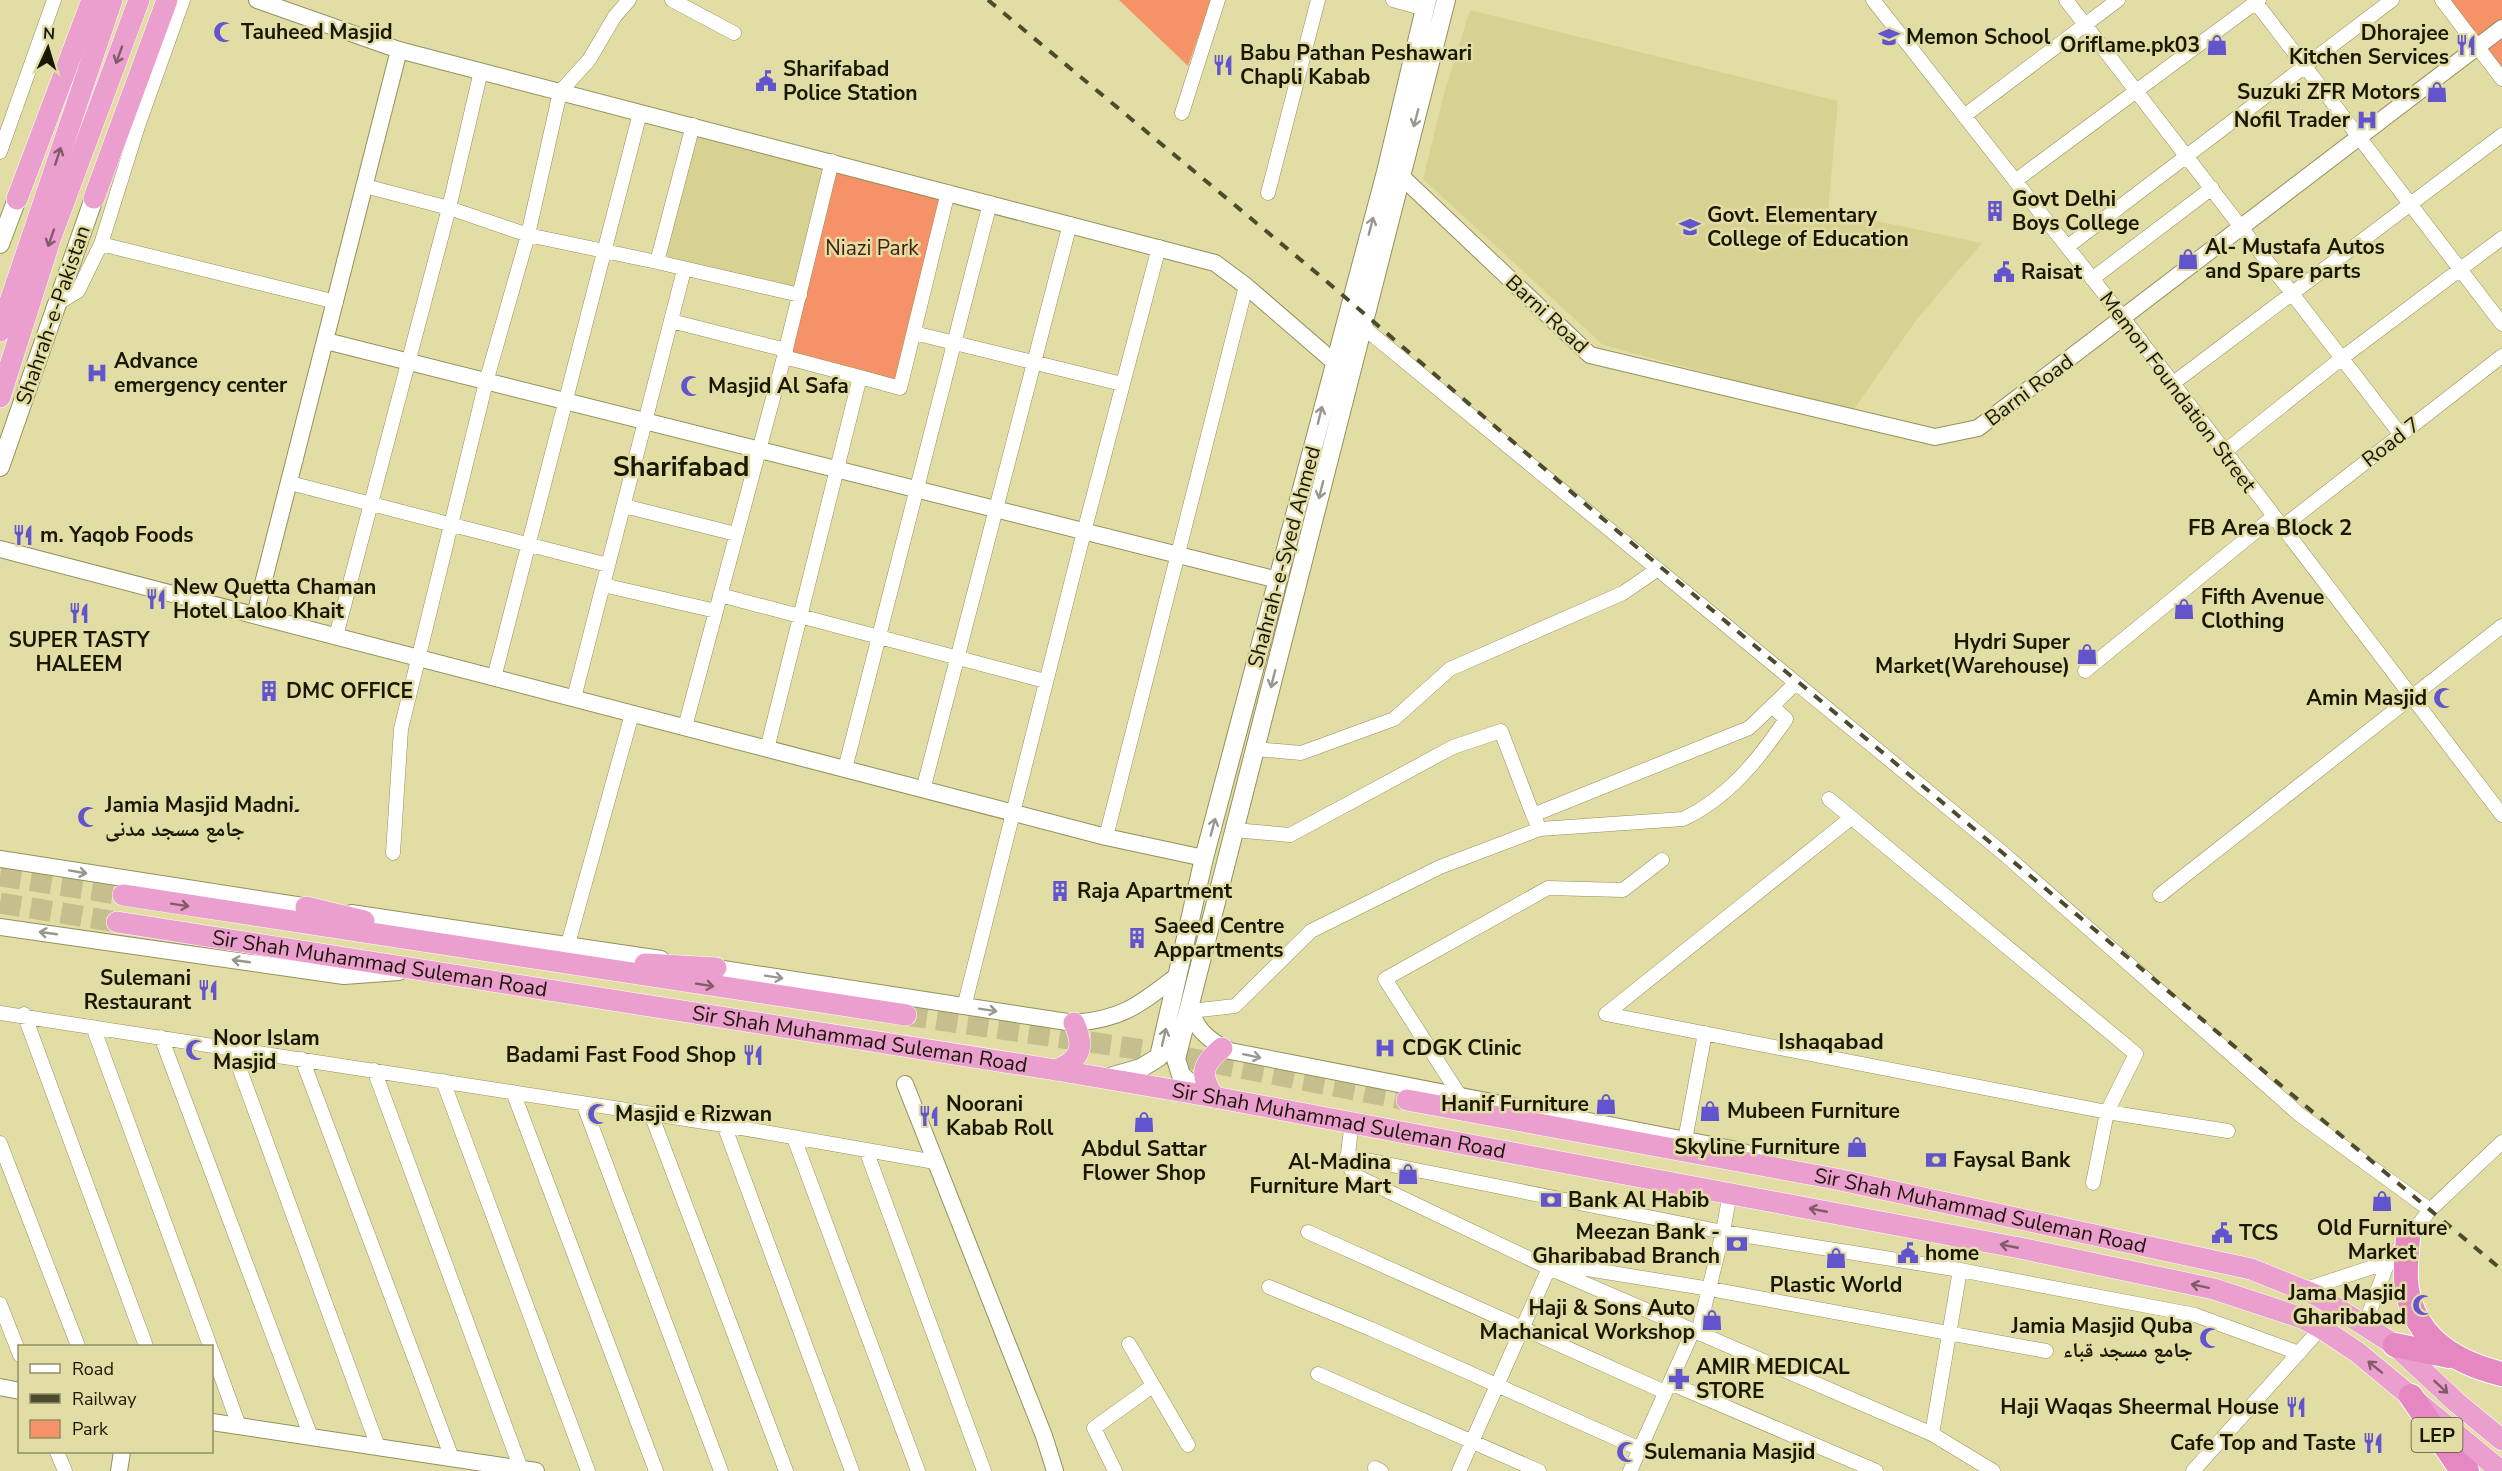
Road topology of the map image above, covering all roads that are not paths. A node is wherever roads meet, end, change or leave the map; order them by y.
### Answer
1 (54, 0) edge
2 (92, 0) edge
3 (112, 0) edge
4 (139, 0) edge
5 (167, 0) edge
6 (183, 0) edge
7 (257, 0) edge
8 (629, 0) edge
9 (672, 0) edge
10 (1218, 0) edge
11 (1318, 0) edge
12 (1393, 0) edge
13 (1446, 0) edge
14 (1873, 0) edge
15 (2066, 0) edge
16 (2118, 0) edge
17 (2392, 0) edge
18 (2442, 0) edge
19 (2256, 1) edge
20 (1426, 5) edge
21 (2084, 25) junction
22 (2502, 28) edge
23 (734, 33) dead end
24 (2478, 47) junction
25 (399, 50) junction
26 (2305, 66) junction
27 (481, 71) junction
28 (2502, 79) edge
29 (560, 92) junction
30 (2137, 92) junction
31 (640, 113) junction
32 (1182, 113) dead end
33 (1964, 116) junction
34 (693, 125) junction
35 (2502, 135) edge
36 (2359, 138) junction
37 (0, 152) edge
38 (2187, 157) junction
39 (832, 161) junction
40 (1394, 174) junction
41 (2015, 181) junction
42 (365, 186) junction
43 (2212, 188) junction
44 (948, 192) junction
45 (1268, 193) dead end
46 (94, 198) joint
47 (17, 199) joint
48 (990, 203) junction
49 (2411, 205) junction
50 (449, 208) junction
51 (1070, 224) junction
52 (2243, 228) junction
53 (528, 235) junction
54 (2502, 238) edge
55 (0, 244) edge
56 (101, 244) junction
57 (1160, 247) junction
58 (2067, 247) junction
59 (604, 252) junction
60 (657, 262) junction
61 (684, 270) junction
62 (2461, 270) junction
63 (2092, 279) junction
64 (1246, 286) junction
65 (2293, 294) junction
66 (800, 295) junction
67 (336, 302) junction
68 (58, 303) junction
69 (2124, 319) junction
70 (671, 321) junction
71 (1344, 322) junction
72 (2502, 324) edge
73 (1363, 327) junction
74 (0, 331) edge
75 (914, 333) junction
76 (326, 342) junction
77 (954, 343) junction
78 (785, 354) junction
79 (2502, 356) edge
80 (2342, 358) junction
81 (407, 362) junction
82 (1034, 362) junction
83 (1334, 362) junction
84 (860, 377) junction
85 (486, 382) junction
86 (1122, 384) junction
87 (2172, 384) junction
88 (0, 397) edge
89 (566, 402) junction
90 (646, 422) junction
91 (2401, 435) junction
92 (759, 450) junction
93 (2224, 452) junction
94 (0, 467) edge
95 (838, 470) junction
96 (290, 483) junction
97 (916, 490) junction
98 (371, 504) junction
99 (624, 506) junction
100 (995, 509) junction
101 (2277, 522) junction
102 (450, 525) junction
103 (1084, 532) junction
104 (736, 534) junction
105 (529, 545) junction
106 (0, 549) edge
107 (1178, 555) junction
108 (608, 565) junction
109 (1658, 569) junction
110 (1278, 580) junction
111 (603, 585) junction
112 (720, 595) junction
113 (716, 611) junction
114 (255, 615) junction
115 (801, 616) junction
116 (2502, 626) edge
117 (336, 636) junction
118 (879, 637) junction
119 (417, 657) junction
120 (957, 657) junction
121 (2085, 671) dead end
122 (494, 678) junction
123 (1046, 681) junction
124 (1797, 683) junction
125 (2410, 696) junction
126 (574, 698) junction
127 (1772, 706) junction
128 (632, 714) junction
129 (685, 727) junction
130 (767, 749) junction
131 (1255, 749) junction
132 (845, 769) junction
133 (923, 790) junction
134 (1829, 799) dead end
135 (1012, 813) junction
136 (1533, 815) junction
137 (2502, 815) edge
138 (1851, 818) junction
139 (1234, 830) junction
140 (1540, 830) junction
141 (1106, 837) junction
142 (393, 853) dead end
143 (1204, 858) junction
144 (0, 860) edge
145 (1662, 860) dead end
146 (2160, 895) dead end
147 (123, 896) tunnel mouth
148 (306, 907) junction
149 (117, 922) tunnel mouth
150 (0, 927) edge
151 (568, 944) junction
152 (485, 953) junction
153 (543, 960) junction
154 (716, 968) junction
155 (424, 971) junction
156 (1178, 975) junction
157 (1191, 992) junction
158 (964, 1007) junction
159 (1191, 1011) junction
160 (0, 1013) edge
161 (24, 1014) junction
162 (906, 1015) tunnel mouth
163 (1074, 1023) junction
164 (93, 1028) junction
165 (1705, 1033) junction
166 (161, 1037) junction
167 (232, 1048) junction
168 (1222, 1048) junction
169 (302, 1059) junction
170 (374, 1070) junction
171 (1056, 1070) junction
172 (1104, 1078) junction
173 (443, 1081) junction
174 (905, 1084) dead end
175 (513, 1092) junction
176 (1209, 1096) junction
177 (1460, 1096) junction
178 (1407, 1100) tunnel mouth
179 (583, 1103) junction
180 (2107, 1112) junction
181 (651, 1114) junction
182 (1352, 1121) junction
183 (724, 1125) junction
184 (2228, 1131) dead end
185 (794, 1138) junction
186 (1685, 1140) junction
187 (2502, 1142) edge
188 (0, 1143) edge
189 (866, 1150) junction
190 (1347, 1156) junction
191 (935, 1162) junction
192 (1836, 1179) junction
193 (2093, 1183) dead end
194 (1730, 1193) junction
195 (2430, 1210) junction
196 (1308, 1232) dead end
197 (1723, 1232) junction
198 (2408, 1237) junction
199 (2388, 1262) junction
200 (1549, 1268) junction
201 (1960, 1270) junction
202 (1269, 1287) dead end
203 (1710, 1288) junction
204 (2303, 1290) junction
205 (0, 1304) edge
206 (2340, 1309) junction
207 (2364, 1327) junction
208 (1523, 1328) junction
209 (2321, 1328) junction
210 (1695, 1332) junction
211 (1950, 1334) junction
212 (1129, 1344) dead end
213 (77, 1345) edge
214 (145, 1345) edge
215 (210, 1345) edge
216 (2395, 1345) junction
217 (18, 1350) edge
218 (2046, 1351) dead end
219 (2299, 1353) junction
220 (213, 1354) edge
221 (2456, 1358) junction
222 (1318, 1374) dead end
223 (2502, 1374) edge
224 (1497, 1386) junction
225 (0, 1387) edge
226 (1151, 1387) junction
227 (1667, 1388) junction
228 (18, 1391) edge
229 (2410, 1396) junction
230 (213, 1422) edge
231 (239, 1426) junction
232 (1932, 1434) junction
233 (311, 1437) junction
234 (2502, 1440) edge
235 (1472, 1441) junction
236 (1188, 1445) dead end
237 (378, 1447) junction
238 (1640, 1449) junction
239 (57, 1453) edge
240 (122, 1453) edge
241 (462, 1463) edge
242 (532, 1470) edge
243 (65, 1471) edge
244 (119, 1471) edge
245 (588, 1471) edge
246 (656, 1471) edge
247 (721, 1471) edge
248 (786, 1471) edge
249 (852, 1471) edge
250 (918, 1471) edge
251 (984, 1471) edge
252 (1055, 1471) edge
253 (1115, 1471) edge
254 (1459, 1471) edge
255 (1539, 1471) edge
256 (1632, 1471) edge
257 (1876, 1471) edge
258 (1993, 1471) edge
259 (2193, 1471) edge
260 (2467, 1471) edge
261 (2502, 1471) edge

1 - 37 street
2 - 47 highway
74 -> 3 highway
4 -> 88 highway
5 - 46 highway
6 - 56 street
7 - 25 street
8 - 29 street
9 - 23 street
10 - 32 street
11 - 45 street
12 - 20 street
13 -> 40 main road, Shahrah-e-Syed Ahmed
14 - 33 street, Memon Foundation Street
15 - 21 street
16 - 21 street
17 - 26 street
18 - 24 street
19 - 26 street
19 - 30 street
20 - 40 main road, Shahrah-e-Syed Ahmed
21 - 30 street
21 - 33 street
22 - 24 street, Barni Road
24 - 28 street
24 - 36 street, Barni Road
25 - 27 street
25 - 42 street
26 - 36 street
26 - 38 street
27 - 29 street
27 - 50 street
29 - 31 street
29 - 53 street
30 - 38 street
30 - 41 street
31 - 34 street
31 - 59 street
33 - 41 street, Memon Foundation Street
34 - 39 street
34 - 60 street
35 - 49 street
36 - 49 street
36 - 52 street, Barni Road
38 - 43 street
38 - 58 street
39 - 44 street
39 - 66 street
40 - 69 street, Barni Road
71 -> 40 main road, Shahrah-e-Syed Ahmed
40 - 73 main road, Shahrah-e-Syed Ahmed
41 - 58 street, Memon Foundation Street
42 - 50 street
42 - 67 street
43 - 52 street
43 - 63 street
44 - 48 street
44 - 75 street
46 - 68 main road, Shahrah-e-Pakistan
47 - 55 main road
48 - 51 street
48 - 77 street
49 - 62 street
49 - 65 street
50 - 53 street
50 - 81 street
51 - 57 street
51 - 82 street
52 - 65 street
52 - 69 street, Barni Road
53 - 59 street
53 - 85 street
54 - 62 street
56 - 67 street
56 - 68 street
57 - 64 street
57 - 86 street
58 - 63 street, Memon Foundation Street
59 - 60 street
59 - 89 street
60 - 61 street
61 - 66 street
61 - 70 street
62 - 72 street
62 - 80 street
63 - 69 street, Memon Foundation Street
64 - 83 street
64 - 107 street
65 - 80 street
65 - 87 street
66 - 78 street
67 - 76 street
68 - 94 main road, Shahrah-e-Pakistan
69 - 87 street, Memon Foundation Street
70 - 78 street
70 - 90 street
71 - 73 street
71 - 83 main road, Shahrah-e-Syed Ahmed
73 - 109 street
73 -> 131 main road, Shahrah-e-Syed Ahmed
75 - 77 street
75 - 84 street
76 - 81 street
76 - 96 street
77 - 82 street
77 - 97 street
78 - 84 street
78 - 92 street
79 - 91 street, Road 7
80 - 91 street
80 - 93 street
81 - 85 street
81 - 98 street
82 - 86 street
82 - 100 street
110 -> 83 main road, Shahrah-e-Syed Ahmed
84 - 95 street
85 - 89 street
85 - 102 street
86 - 103 street
87 - 93 street, Memon Foundation Street
89 - 90 street
89 - 105 street
90 - 92 street
90 - 99 street
91 - 101 street, Road 7
92 - 95 street
92 - 104 street
93 - 101 street, Memon Foundation Street
95 - 97 street
95 - 115 street
96 - 98 street
96 - 114 street
97 - 100 street
97 - 118 street
98 - 102 street
98 - 117 street
99 - 104 street
99 - 108 street
100 - 103 street
100 - 120 street
101 - 121 street, Road 7
101 - 125 street, Memon Foundation Street
102 - 105 street
102 - 119 street
103 - 107 street
103 - 123 street
104 - 112 street
105 - 108 street
105 - 122 street
106 - 114 street
107 - 110 street
107 - 141 street
108 - 111 street
109 - 124 street
109 - 131 street
143 -> 110 main road, Shahrah-e-Syed Ahmed
111 - 113 street
111 - 126 street
112 - 113 street
112 - 115 street
113 - 129 street
114 - 117 street
115 - 118 street
115 - 130 street
116 - 125 street
117 - 119 street
118 - 120 street
118 - 132 street
119 - 122 street
119 - 142 street
120 - 123 street
120 - 133 street
122 - 126 street
123 - 135 street
124 - 127 street
124 - 195 street
125 - 137 street, Memon Foundation Street
125 - 146 street
126 - 128 street
127 - 136 street
127 - 140 street
128 - 129 street
128 - 151 street
129 - 130 street
130 - 132 street
131 - 139 main road, Shahrah-e-Syed Ahmed
132 - 133 street
133 - 135 street
134 - 138 street
135 - 141 street
135 - 158 street
136 - 139 street
136 - 140 street
138 - 165 street
138 - 180 street
139 - 157 main road, Shahrah-e-Syed Ahmed
140 - 159 street
141 - 143 street
143 - 156 main road, Shahrah-e-Syed Ahmed
144 -> 148 street
145 - 177 street
147 -> 152 highway, Sir Shah Muhammad Suleman Road
148 - 151 street
148 - 152 highway
149 - 155 highway, Sir Shah Muhammad Suleman Road
155 -> 150 street
151 - 154 street
152 - 153 highway, Sir Shah Muhammad Suleman Road
153 - 154 highway
153 -> 162 highway, Sir Shah Muhammad Suleman Road
154 -> 158 street
155 - 171 highway, Sir Shah Muhammad Suleman Road
156 - 163 street
172 -> 156 main road, Shahrah-e-Syed Ahmed
157 - 159 street
157 - 176 main road, Shahrah-e-Syed Ahmed
158 -> 163 street
159 - 168 street
160 - 161 street
161 - 164 street
161 - 214 street
163 - 171 highway
164 - 166 street
164 - 215 street
165 - 180 street
165 - 186 street
166 - 167 street
166 - 233 street
167 - 169 street
167 - 237 street
168 - 176 highway
168 -> 177 street
169 - 170 street
169 - 241 street
170 - 173 street
170 - 242 street
171 - 172 highway, Sir Shah Muhammad Suleman Road
172 - 176 highway, Sir Shah Muhammad Suleman Road
173 - 175 street
173 - 245 street
174 - 191 street
175 - 179 street
175 - 246 street
176 - 182 highway, Sir Shah Muhammad Suleman Road
177 - 186 street
178 - 192 highway, Sir Shah Muhammad Suleman Road
179 - 181 street
179 - 247 street
180 - 184 street
180 - 193 street
181 - 183 street
181 - 248 street
182 - 190 street
182 - 194 highway, Sir Shah Muhammad Suleman Road
183 - 185 street
183 - 249 street
185 - 189 street
185 - 250 street
186 - 192 street
187 - 195 street
188 - 213 street
189 - 191 street
189 - 251 street
190 - 197 street
190 - 200 street
191 - 252 street
192 - 204 highway, Sir Shah Muhammad Suleman Road
194 - 197 street
209 -> 194 highway, Sir Shah Muhammad Suleman Road
195 - 198 street
196 - 208 street
197 - 201 street
197 - 203 street
198 - 199 street
198 - 221 highway
199 - 204 street
199 - 207 street
200 - 203 street
200 - 208 street
200 - 210 street
201 - 211 street
201 - 219 street
202 - 224 street
203 - 210 street
203 - 211 street
204 - 206 highway, Sir Shah Muhammad Suleman Road
205 - 217 street
206 - 207 highway, Sir Shah Muhammad Suleman Road
206 - 209 highway
207 - 216 highway, Sir Shah Muhammad Suleman Road
208 - 224 street
208 - 227 street
209 - 219 street
229 -> 209 highway, Sir Shah Muhammad Suleman Road
210 - 227 street
210 - 232 street
211 - 218 street
211 - 232 street
212 - 226 street
216 - 221 highway
216 -> 234 highway, Sir Shah Muhammad Suleman Road
219 - 259 street
220 - 231 street
221 - 223 highway
222 - 235 street
224 - 235 street
224 - 238 street
225 - 228 street
226 - 236 street
226 - 253 street
227 - 238 street
227 - 257 street
229 - 260 highway, LEP
229 - 261 highway, Sir Shah Muhammad Suleman Road
230 - 231 street
231 - 233 street
232 - 258 street
233 - 237 street
235 - 254 street
235 - 255 street
237 - 241 street
238 - 256 street
239 - 243 street
240 - 244 street
241 - 242 street

